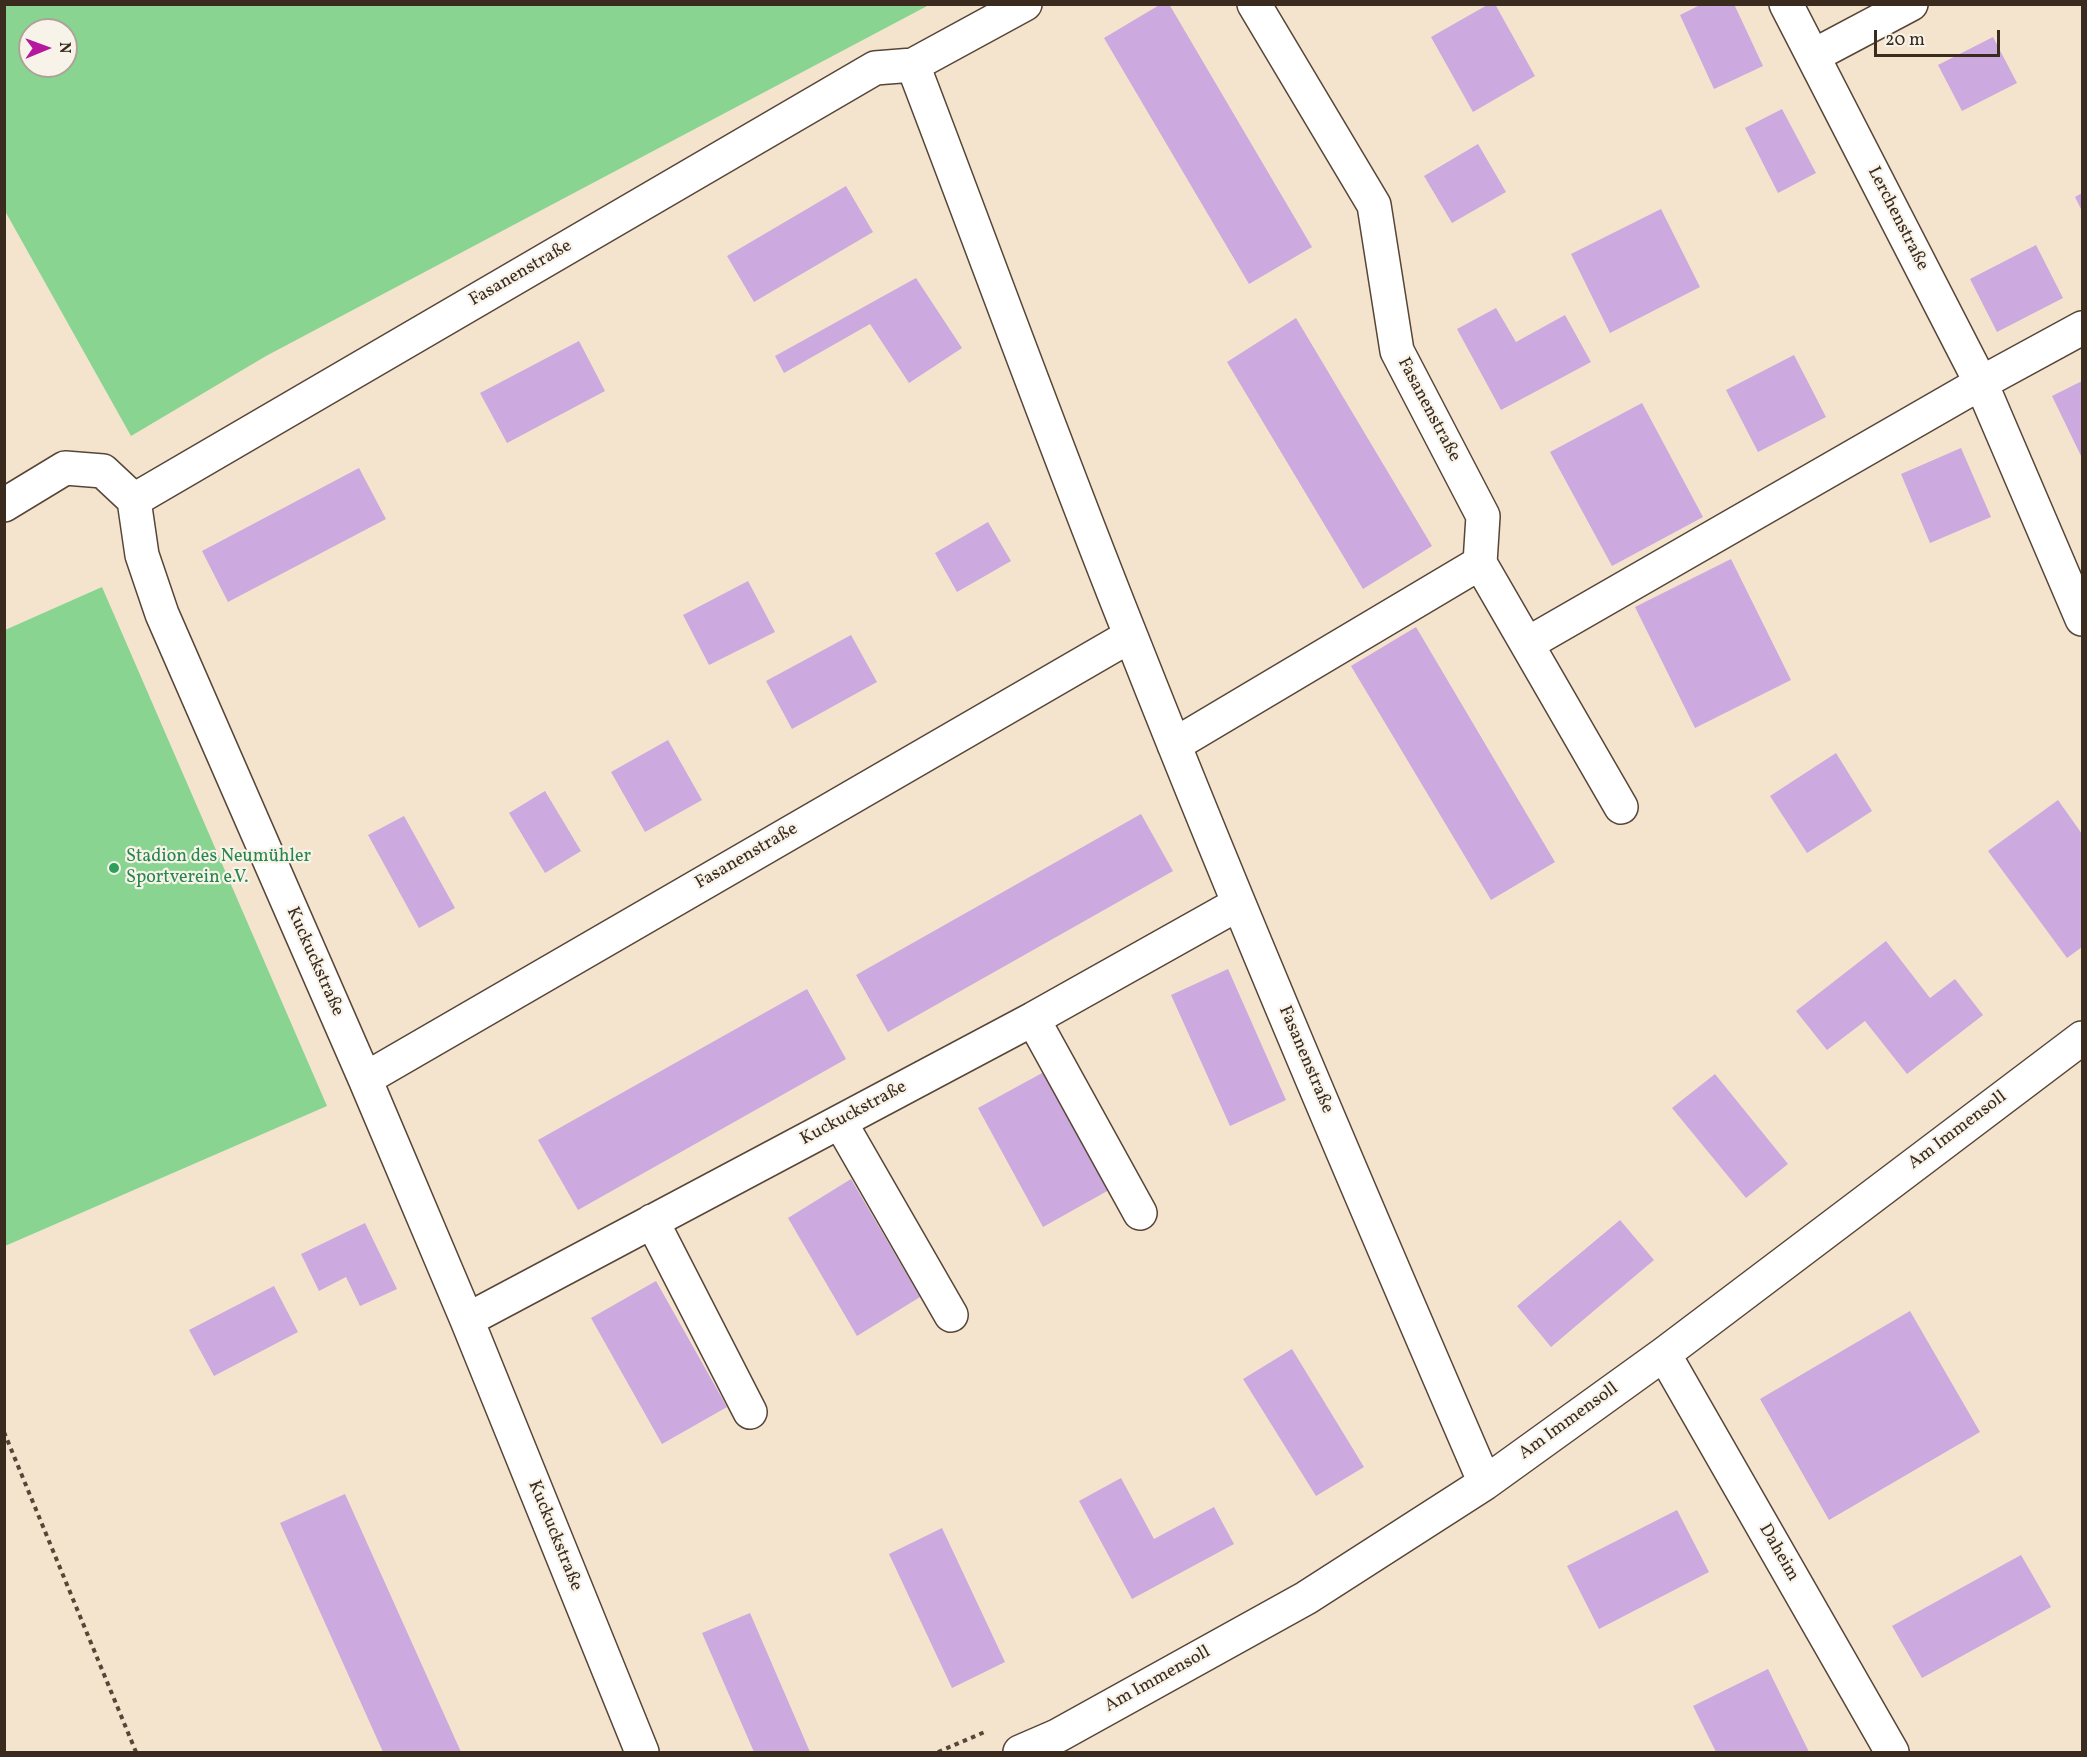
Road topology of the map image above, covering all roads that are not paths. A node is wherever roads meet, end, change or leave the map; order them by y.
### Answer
1 (1025, 4) edge
2 (1254, 4) edge
3 (1786, 4) edge
4 (1911, 4) edge
5 (1813, 56) junction
6 (913, 65) junction
7 (2082, 328) edge
8 (1981, 383) junction
9 (134, 500) junction
10 (4, 505) edge
11 (1480, 563) junction
12 (2082, 619) edge
13 (1130, 636) junction
14 (1527, 644) junction
15 (1174, 745) junction
16 (1622, 807) dead end
17 (1238, 904) junction
18 (1034, 1019) junction
19 (2082, 1038) edge
20 (365, 1079) junction
21 (840, 1122) junction
22 (1140, 1214) dead end
23 (652, 1221) junction
24 (951, 1315) dead end
25 (467, 1320) junction
26 (1664, 1354) junction
27 (750, 1412) dead end
28 (1485, 1483) junction
29 (1062, 1744) edge
30 (642, 1752) edge
31 (1020, 1752) edge
32 (1892, 1752) edge

1 - 6 street, Fasanenstraße
2 - 11 street, Fasanenstraße
3 - 5 street, Lerchenstraße
4 - 5 street
5 - 8 street, Lerchenstraße
6 - 9 street, Fasanenstraße
6 - 13 street, Fasanenstraße
7 - 8 street
8 - 12 street, Lerchenstraße
8 - 14 street
9 - 10 street
9 - 20 street, Kuckuckstraße
11 - 14 street
11 - 15 street
13 - 15 street, Fasanenstraße
13 - 20 street, Fasanenstraße
14 - 16 street
15 - 17 street, Fasanenstraße
17 - 18 street, Kuckuckstraße
17 - 28 street, Fasanenstraße
18 - 21 street, Kuckuckstraße
18 - 22 street
19 - 26 street, Am Immensoll
20 - 25 street, Kuckuckstraße
21 - 23 street, Kuckuckstraße
21 - 24 street
23 - 25 street, Kuckuckstraße
23 - 27 street
25 - 30 street, Kuckuckstraße
26 - 28 street, Am Immensoll
26 - 32 street, Daheim
28 - 29 street, Am Immensoll
29 - 31 street, Am Immensoll

